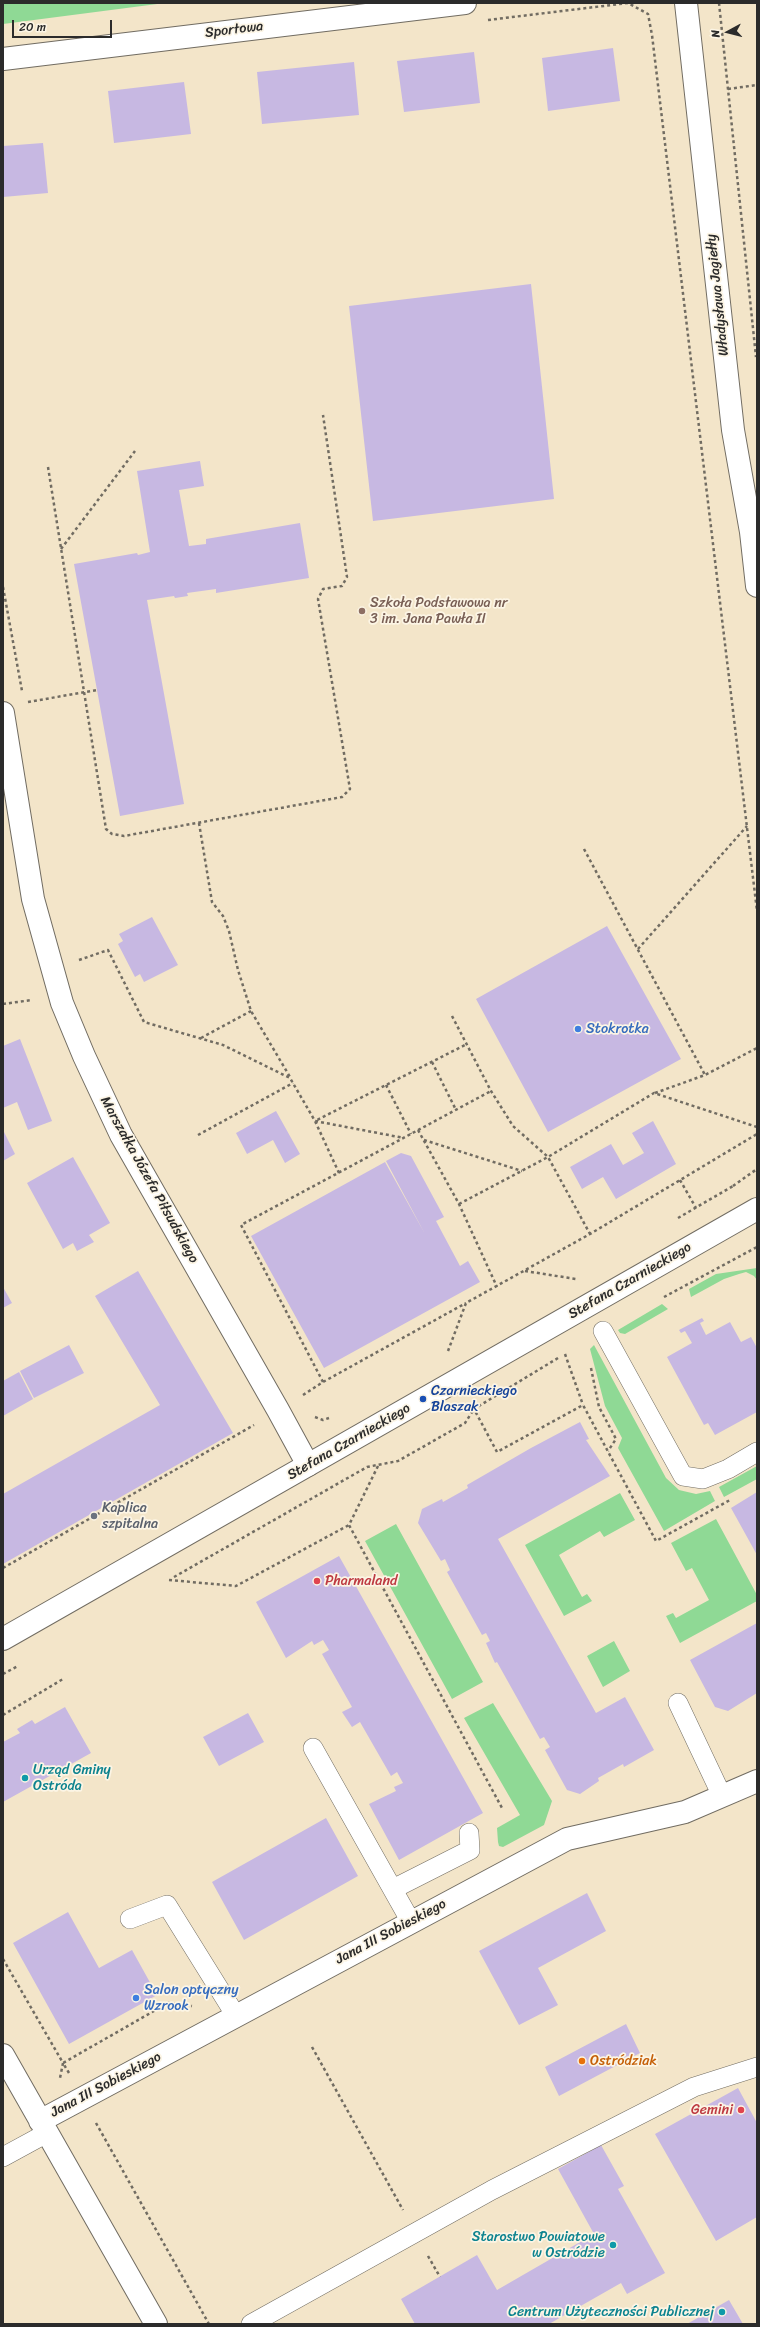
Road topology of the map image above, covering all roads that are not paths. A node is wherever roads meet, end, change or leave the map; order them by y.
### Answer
1 (465, 3) edge
2 (686, 3) edge
3 (3, 59) edge
4 (757, 586) edge
5 (3, 713) edge
6 (757, 1209) edge
7 (603, 1331) dead end
8 (757, 1452) edge
9 (308, 1465) junction
10 (3, 1639) edge
11 (678, 1703) dead end
12 (313, 1748) dead end
13 (757, 1781) edge
14 (722, 1796) junction
15 (469, 1833) dead end
16 (393, 1890) junction
17 (130, 1919) dead end
18 (411, 1922) junction
19 (236, 2016) junction
20 (3, 2055) edge
21 (757, 2067) edge
22 (44, 2127) junction
23 (3, 2158) edge
24 (156, 2324) edge
25 (251, 2324) edge

1 - 3 street, Sportowa
2 - 4 street, Władysława Jagiełły
5 - 9 street, Marszałka Józefa Piłsudskiego
6 - 9 street, Stefana Czarnieckiego
7 - 8 lane
9 - 10 street, Stefana Czarnieckiego
11 - 14 lane
12 - 16 lane
13 - 14 street, Jana III Sobieskiego
14 - 18 street, Jana III Sobieskiego
15 - 16 lane
16 - 18 lane
17 - 19 lane
18 - 19 street, Jana III Sobieskiego
19 - 22 street, Jana III Sobieskiego
20 - 22 street, Jana III Sobieskiego
21 - 25 lane
22 - 23 lane, Jana III Sobieskiego
22 - 24 street, Jana III Sobieskiego

